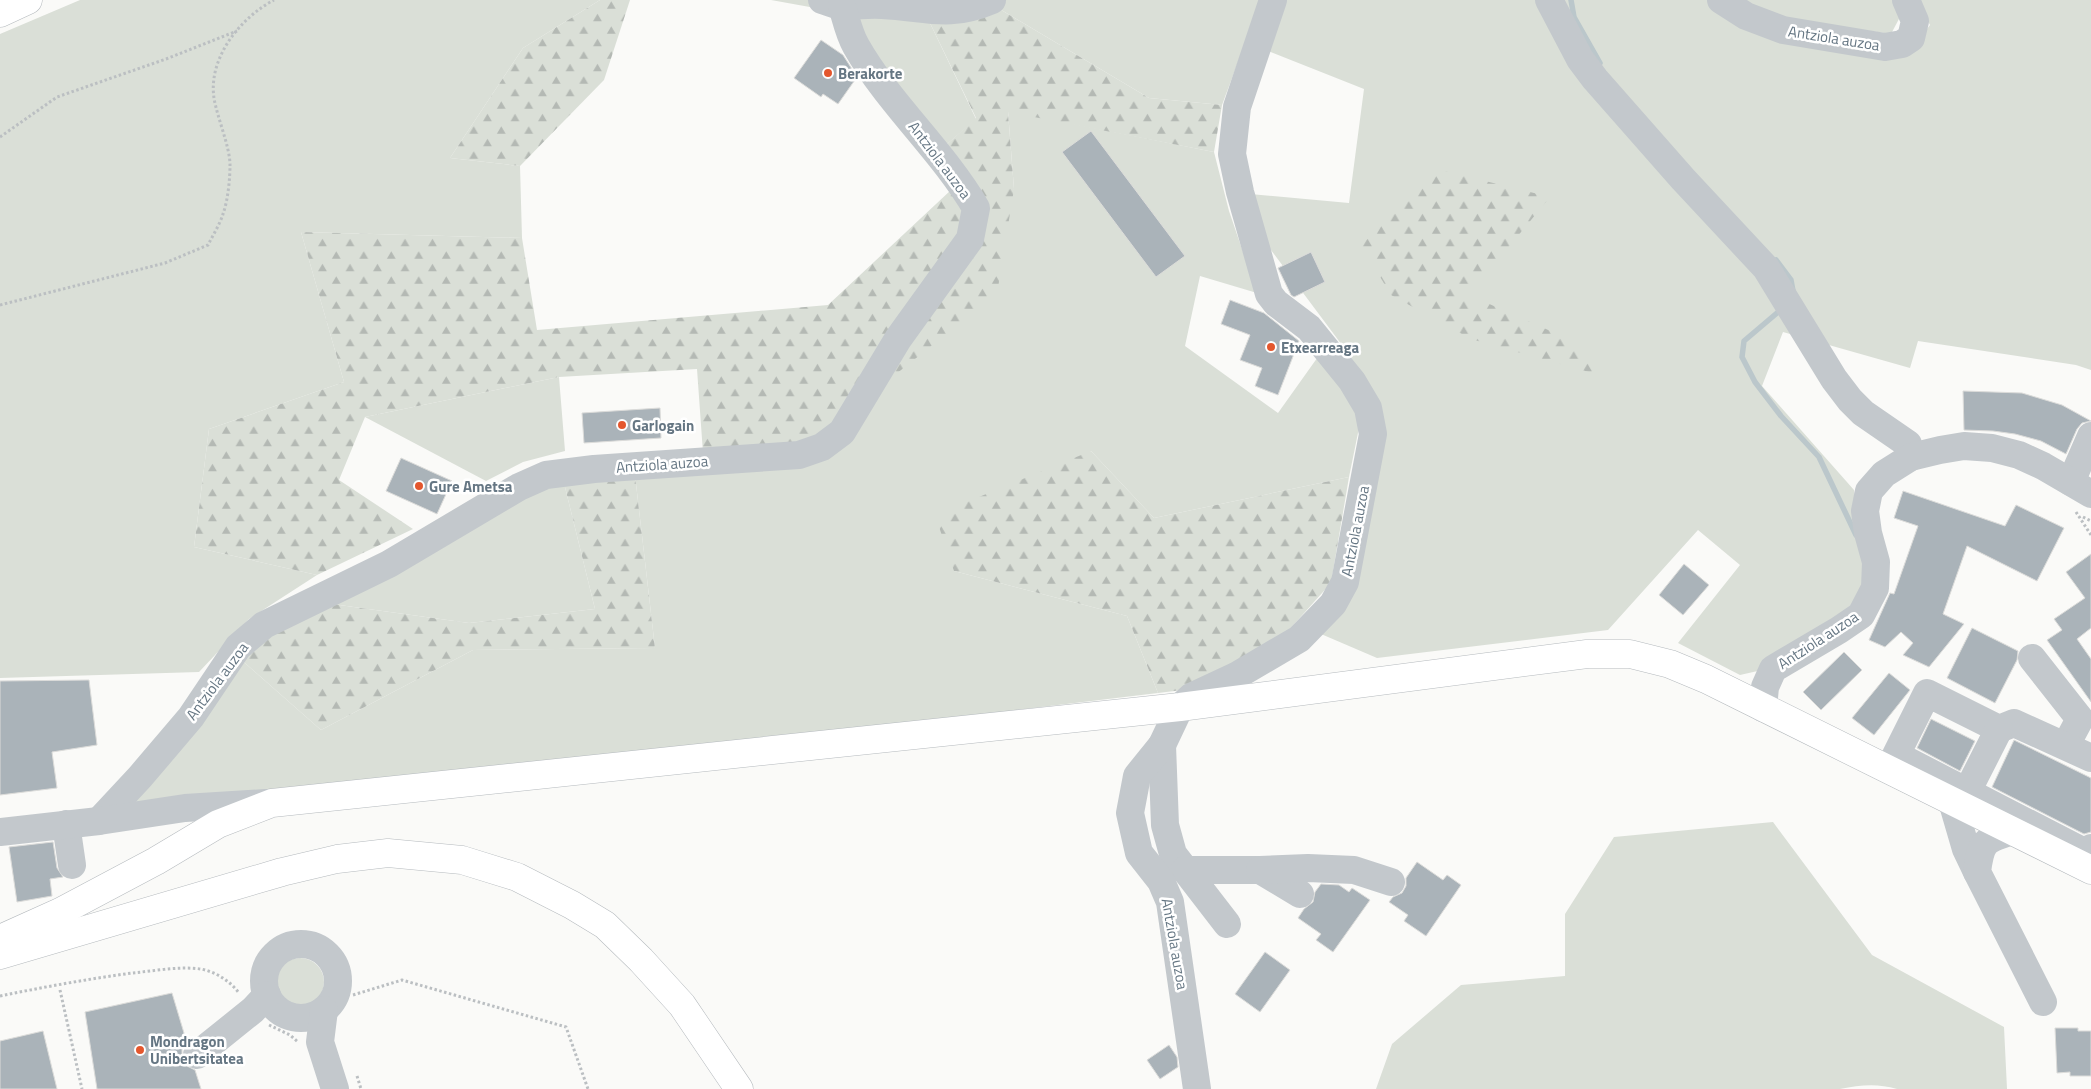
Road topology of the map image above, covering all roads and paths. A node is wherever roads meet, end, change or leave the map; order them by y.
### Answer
1 (28, 0) edge
2 (274, 0) edge
3 (992, 0) edge
4 (1273, 0) edge
5 (1549, 0) edge
6 (1721, 0) edge
7 (1906, 0) edge
8 (832, 3) edge
9 (0, 13) edge
10 (237, 31) junction
11 (0, 136) edge
12 (0, 305) edge
13 (2091, 436) edge
14 (1911, 457) junction
15 (2082, 493) edge
16 (2091, 535) edge
17 (2032, 658) dead end
18 (1180, 707) junction
19 (1763, 708) junction
20 (1999, 729) junction
21 (1162, 745) junction
22 (2066, 746) junction
23 (2091, 758) edge
24 (1959, 796) junction
25 (272, 802) junction
26 (99, 821) junction
27 (66, 824) junction
28 (2013, 831) junction
29 (0, 832) edge
30 (2091, 848) edge
31 (72, 865) dead end
32 (1185, 870) junction
33 (1260, 870) junction
34 (2091, 870) edge
35 (1977, 872) junction
36 (1391, 882) dead end
37 (1300, 894) dead end
38 (1226, 924) dead end
39 (0, 939) edge
40 (0, 955) edge
41 (60, 990) dead end
42 (353, 995) dead end
43 (0, 996) edge
44 (2043, 1002) dead end
45 (258, 1004) junction
46 (324, 1010) junction
47 (292, 1016) junction
48 (312, 1045) junction
49 (197, 1055) dead end
50 (82, 1089) edge
51 (335, 1089) edge
52 (588, 1089) edge
53 (739, 1089) edge
54 (1197, 1089) edge

1 - 9 main road
2 - 10 path
3 - 8 street
4 - 18 street, Antziola auzoa
5 - 14 street
6 - 7 street, Antziola auzoa
8 - 26 street, Antziola auzoa
10 - 11 path
10 - 12 path
13 - 15 street
14 - 15 street, Antziola auzoa
14 - 19 street, Antziola auzoa
15 - 16 path
17 - 22 street
18 - 19 main road
18 - 21 street, Antziola auzoa
18 - 25 main road
19 - 24 main road
20 - 22 street
20 - 24 street
20 - 24 street
21 - 32 street
21 - 54 street, Antziola auzoa
22 - 23 street
24 - 28 main road
24 - 30 street
24 - 35 street
25 - 26 street
25 - 39 main road
26 - 27 street
27 - 29 street
27 - 31 street
28 - 34 main road
28 - 35 street
32 - 33 street
32 - 38 street
33 - 36 street
33 - 37 street
35 - 44 street
40 - 53 main road
41 - 50 path
42 - 52 path
43 - 45 path
45 - 46 street
45 - 47 street
45 - 48 path
45 - 49 street
46 - 47 street
46 - 48 street
47 - 48 street
48 - 51 street

